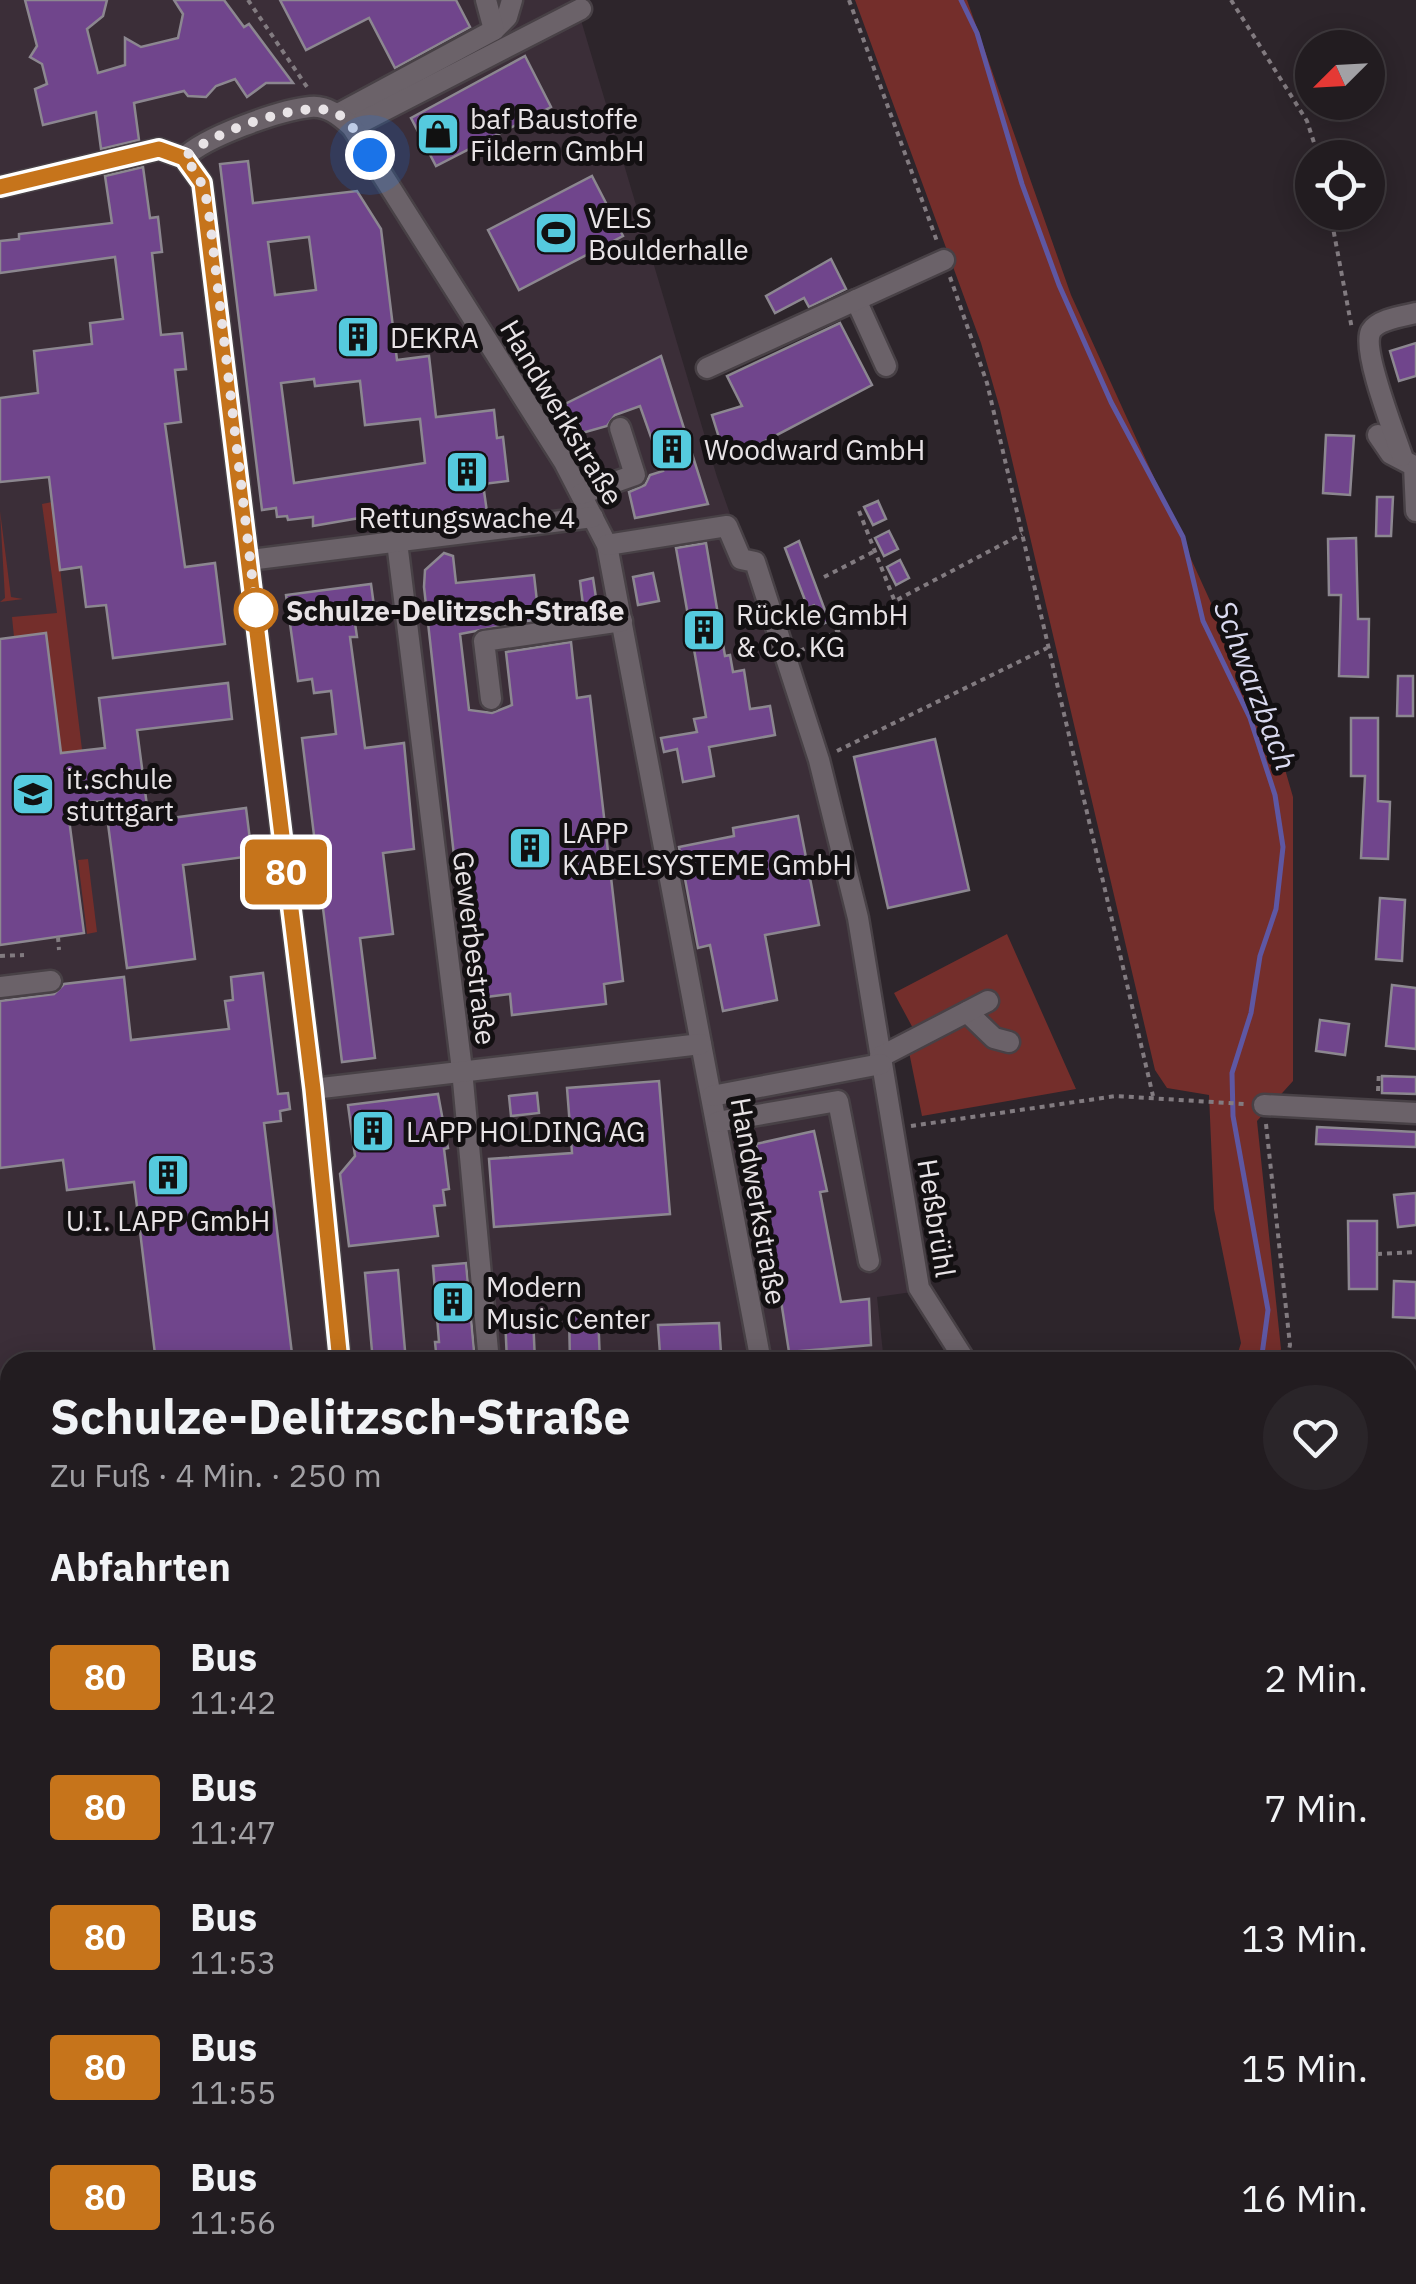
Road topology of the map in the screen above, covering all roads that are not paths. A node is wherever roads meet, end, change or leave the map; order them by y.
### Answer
1 (486, 0) edge
2 (512, 0) edge
3 (581, 9) dead end
4 (494, 30) junction
5 (345, 120) junction
6 (184, 158) junction
7 (0, 187) edge
8 (944, 260) road end
9 (856, 300) junction
10 (1416, 313) edge
11 (886, 366) dead end
12 (707, 368) dead end
13 (620, 428) dead end
14 (1378, 436) dead end
15 (1411, 462) edge
16 (582, 494) junction
17 (1416, 510) edge
18 (593, 516) junction
19 (398, 542) junction
20 (607, 545) junction
21 (250, 560) junction
22 (622, 622) junction
23 (491, 699) dead end
24 (51, 982) dead end
25 (0, 987) edge
26 (988, 1001) dead end
27 (966, 1012) junction
28 (1009, 1042) dead end
29 (701, 1044) junction
30 (881, 1060) junction
31 (462, 1070) junction
32 (833, 1073) junction
33 (313, 1089) junction
34 (712, 1096) junction
35 (838, 1101) junction
36 (1254, 1105) road end
37 (1416, 1113) edge
38 (717, 1122) junction
39 (869, 1262) dead end
40 (339, 1352) edge
41 (488, 1352) edge
42 (759, 1352) edge
43 (960, 1352) edge

1 - 4 street
2 - 4 street
3 - 5 street
4 - 5 street
5 - 6 street
5 - 16 street, Handwerkstraße
6 - 7 street
6 - 21 street
8 - 9 street
9 - 11 street
9 - 12 street
10 - 15 street
13 - 16 street
14 - 15 street
15 - 17 street
16 - 18 street, Handwerkstraße
18 - 19 street
18 - 20 street, Handwerkstraße
19 - 21 street
19 - 31 street, Gewerbestraße
20 - 22 street, Handwerkstraße
20 - 30 street, Heßbrühl
21 - 33 street
22 - 23 street
22 - 29 street, Handwerkstraße
24 - 25 street
26 - 27 street
27 - 28 street
27 - 30 street
29 - 31 street
29 - 34 street, Handwerkstraße
30 - 32 street
30 - 43 street, Heßbrühl
31 - 33 street
31 - 41 street, Gewerbestraße
32 - 34 street
32 - 35 street
33 - 40 street
34 - 38 street, Handwerkstraße
35 - 38 street
35 - 39 street
36 - 37 street
38 - 42 street, Handwerkstraße

